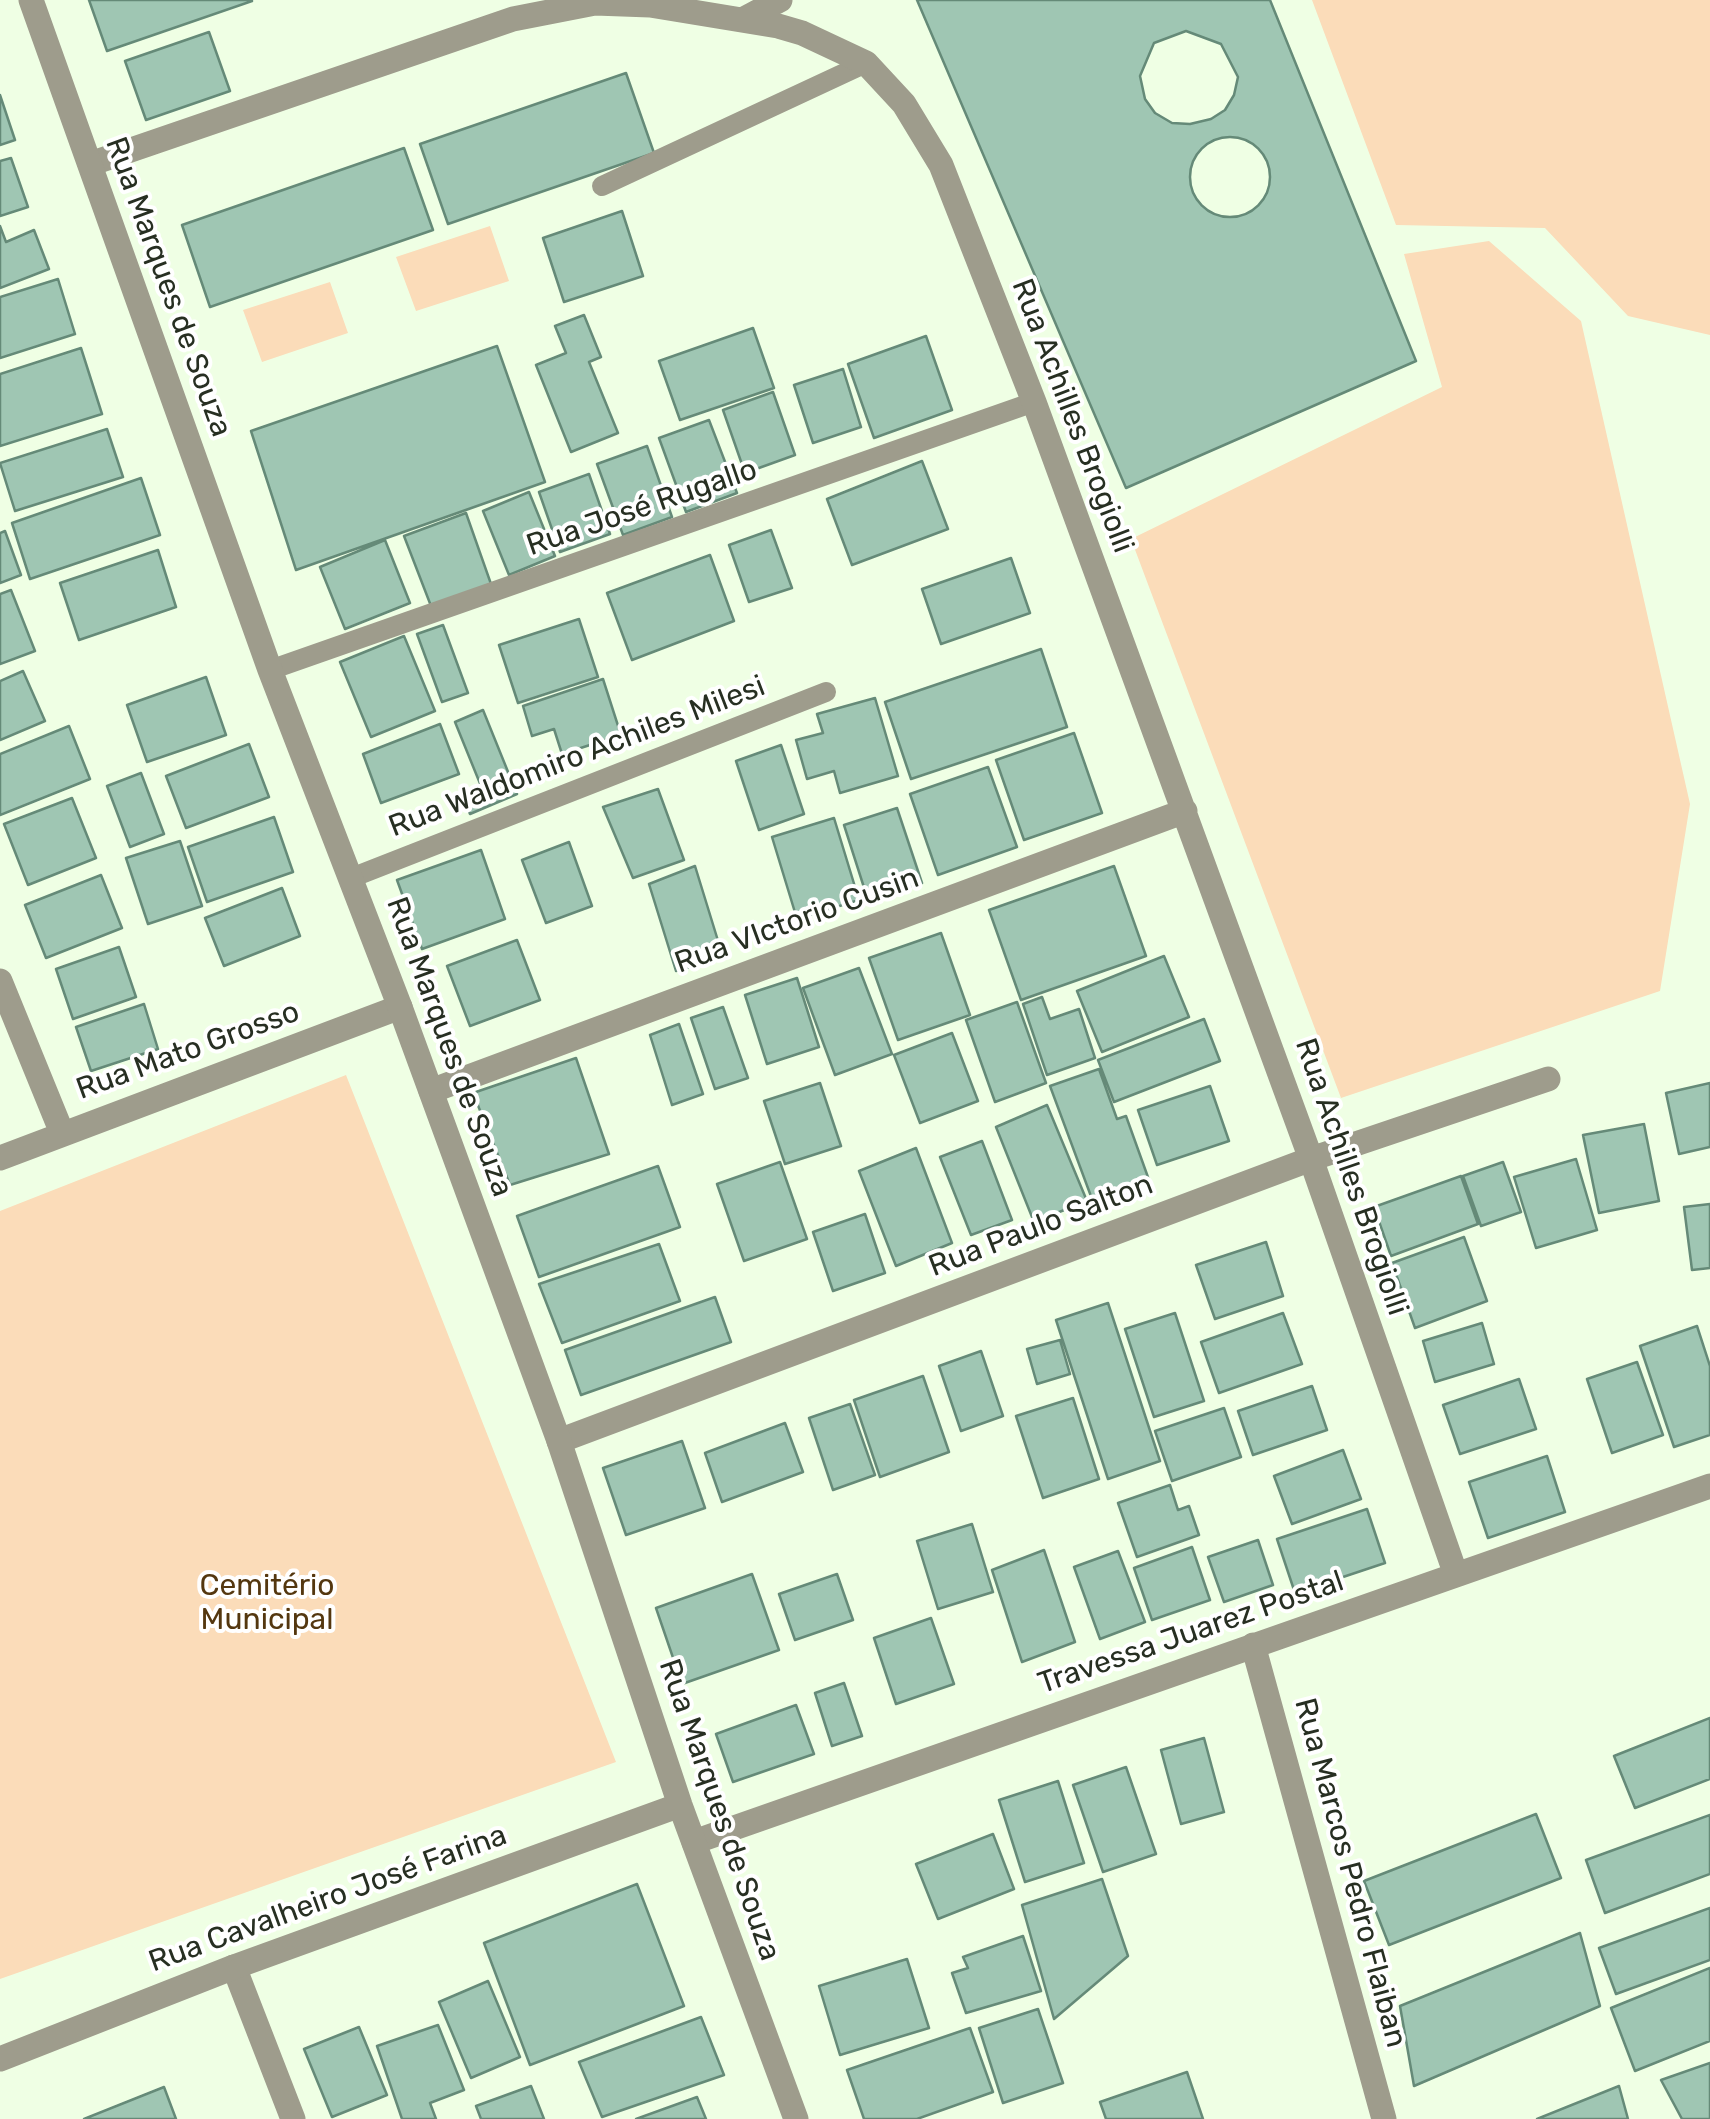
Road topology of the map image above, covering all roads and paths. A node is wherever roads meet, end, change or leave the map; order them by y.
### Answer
1 (32, 0) edge
2 (780, 0) edge
3 (744, 19) junction
4 (866, 62) junction
5 (90, 164) junction
6 (602, 186) dead end
7 (1034, 402) junction
8 (270, 670) junction
9 (826, 692) dead end
10 (1186, 811) junction
11 (351, 878) junction
12 (0, 981) edge
13 (400, 1007) junction
14 (1548, 1079) dead end
15 (431, 1091) junction
16 (62, 1133) junction
17 (0, 1158) edge
18 (1311, 1159) junction
19 (559, 1441) junction
20 (1710, 1486) edge
21 (1456, 1575) junction
22 (1253, 1645) junction
23 (680, 1804) junction
24 (694, 1842) junction
25 (234, 1967) junction
26 (0, 2059) edge
27 (293, 2119) edge
28 (796, 2119) edge
29 (1384, 2119) edge

1 - 5 street, Rua Marques de Souza
2 - 3 street
3 - 4 street, Rua Achilles Brogiolli
3 - 5 street, Rua Achilles Brogiolli
4 - 6 lane
4 - 7 street, Rua Achilles Brogiolli
5 - 8 street, Rua Marques de Souza
7 - 8 lane, Rua José Rugallo
7 - 10 street, Rua Achilles Brogiolli
8 - 11 street, Rua Marques de Souza
9 - 11 lane, Rua Waldomiro Achiles Milesi
10 - 15 street, Rua VIctorio Cusin
10 - 18 street, Rua Achilles Brogiolli
11 - 13 street, Rua Marques de Souza
12 - 16 street
13 - 15 street, Rua Marques de Souza
13 - 16 street, Rua Mato Grosso
14 - 18 street, Rua Paulo Salton
15 - 19 street, Rua Marques de Souza
16 - 17 street, Rua Mato Grosso
18 - 19 street, Rua Paulo Salton
18 - 21 street, Rua Achilles Brogiolli
19 - 23 street, Rua Marques de Souza
20 - 21 street, Travessa Juarez Postal
21 - 22 street, Travessa Juarez Postal
22 - 24 street, Travessa Juarez Postal
22 - 29 street, Rua Marcos Pedro Flaiban
23 - 24 street, Rua Marques de Souza
23 - 25 street, Rua Cavalheiro José Farina
24 - 28 street, Rua Marques de Souza
25 - 26 street, Rua Cavalheiro José Farina
25 - 27 street

